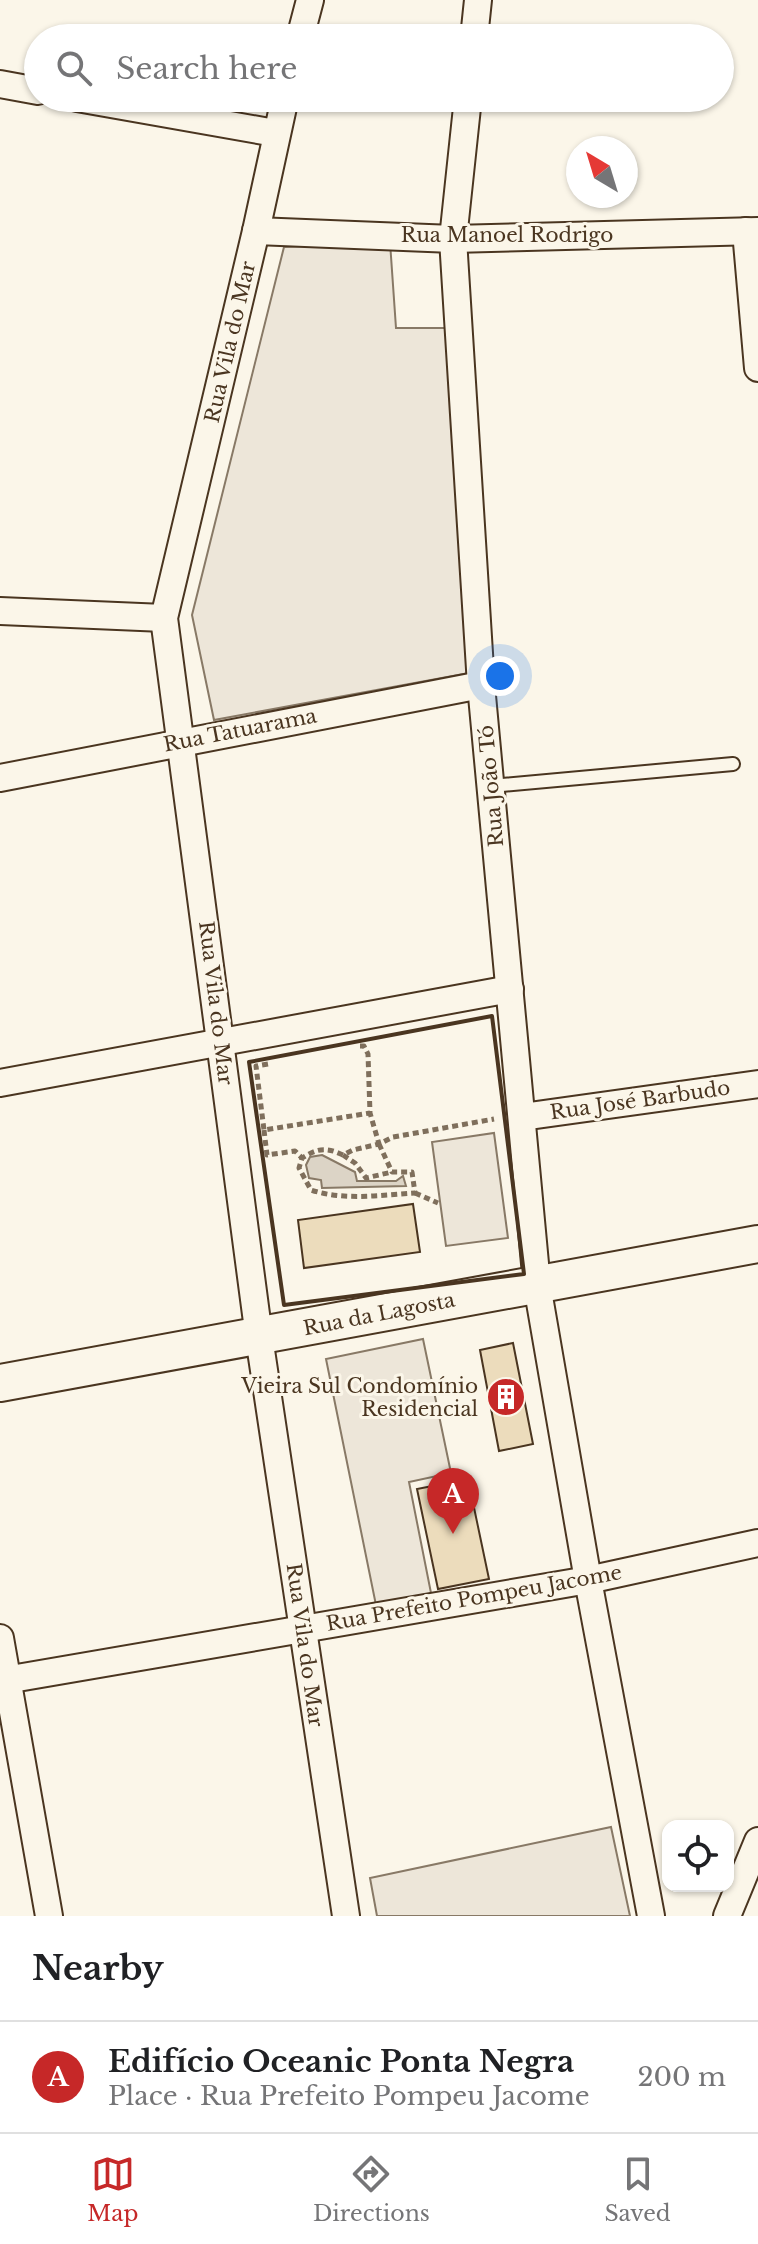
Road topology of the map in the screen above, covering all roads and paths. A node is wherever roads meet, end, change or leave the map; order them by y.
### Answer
1 (310, 0) edge
2 (478, 0) edge
3 (304, 24) edge
4 (475, 24) edge
5 (0, 84) edge
6 (24, 88) edge
7 (156, 112) edge
8 (281, 112) edge
9 (467, 112) edge
10 (275, 133) junction
11 (256, 231) junction
12 (752, 231) edge
13 (453, 239) junction
14 (758, 368) edge
15 (0, 611) edge
16 (164, 618) junction
17 (481, 685) junction
18 (182, 741) junction
19 (733, 764) dead end
20 (0, 778) edge
21 (491, 786) junction
22 (510, 989) junction
23 (220, 1043) junction
24 (352, 1047) dead end
25 (270, 1063) dead end
26 (0, 1083) edge
27 (758, 1084) edge
28 (370, 1113) junction
29 (522, 1117) junction
30 (494, 1119) dead end
31 (264, 1130) junction
32 (379, 1144) junction
33 (343, 1155) junction
34 (302, 1158) junction
35 (392, 1172) junction
36 (415, 1193) junction
37 (438, 1203) dead end
38 (758, 1244) edge
39 (537, 1285) junction
40 (259, 1337) junction
41 (0, 1383) edge
42 (758, 1543) edge
43 (588, 1580) junction
44 (302, 1628) junction
45 (0, 1638) edge
46 (4, 1680) edge
47 (758, 1841) edge
48 (49, 1916) edge
49 (346, 1916) edge
50 (651, 1916) edge
51 (727, 1916) edge

1 - 3 street
2 - 4 street
5 - 6 street
7 - 10 street
8 - 10 street, Rua Vila do Mar
9 - 13 street, Rua João Tó
10 - 11 street, Rua Vila do Mar
11 - 13 street, Rua Manoel Rodrigo
11 - 16 street, Rua Vila do Mar
12 - 13 street, Rua Manoel Rodrigo
12 - 14 street
13 - 17 street, Rua João Tó
15 - 16 street
16 - 18 street, Rua Vila do Mar
17 - 18 street, Rua Tatuarama
17 - 21 street, Rua João Tó
18 - 20 street, Rua Tatuarama
18 - 23 street, Rua Vila do Mar
19 - 21 lane
21 - 22 street, Rua João Tó
22 - 23 street
22 - 29 street, Rua João Tó
23 - 26 street
23 - 40 street, Rua Vila do Mar
24 - 28 path
25 - 31 path
27 - 29 street, Rua José Barbudo
28 - 31 path
28 - 32 path
29 - 39 street, Rua João Tó
30 - 32 path
31 - 34 path
32 - 33 path
32 - 35 path
33 - 34 path
33 - 35 path
34 - 36 path
35 - 36 path
36 - 37 path
38 - 39 street, Rua da Lagosta
39 - 40 street, Rua da Lagosta
39 - 43 street, Rua João Tó
40 - 41 street, Rua da Lagosta
40 - 44 street, Rua Vila do Mar
42 - 43 street, Rua Prefeito Pompeu Jacome
43 - 44 street, Rua Prefeito Pompeu Jacome
43 - 50 street, Rua João Tó
44 - 46 street, Rua Prefeito Pompeu Jacome
44 - 49 street, Rua Vila do Mar
45 - 46 street
46 - 48 street
47 - 51 street

